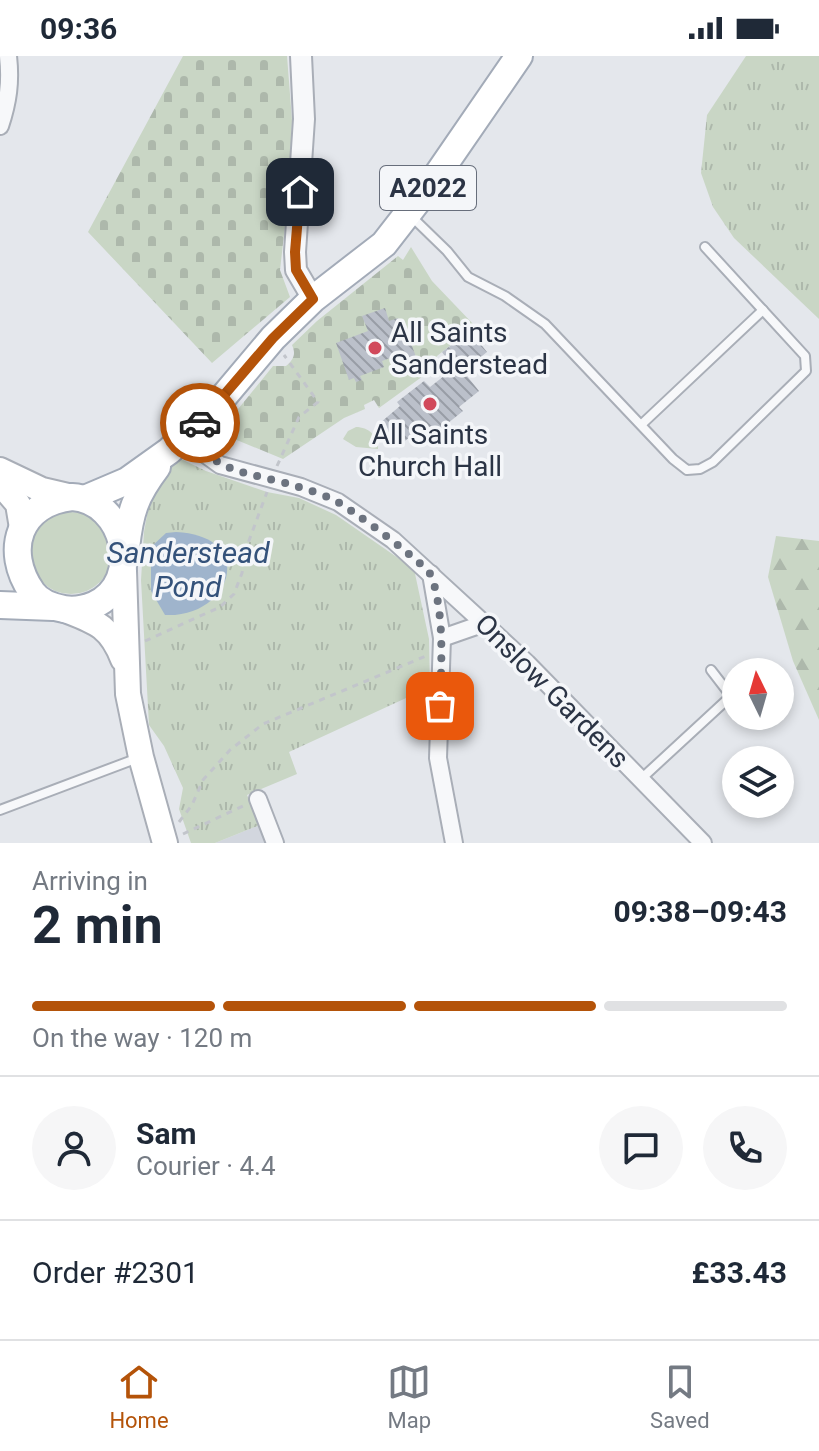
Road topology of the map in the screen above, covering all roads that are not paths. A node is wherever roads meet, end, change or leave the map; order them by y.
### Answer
1 (8, 56) edge
2 (301, 56) edge
3 (519, 56) edge
4 (0, 126) edge
5 (408, 213) junction
6 (705, 247) dead end
7 (313, 299) junction
8 (763, 310) junction
9 (642, 424) junction
10 (178, 443) junction
11 (0, 470) edge
12 (0, 483) edge
13 (80, 498) junction
14 (20, 534) junction
15 (124, 565) junction
16 (431, 574) junction
17 (0, 576) edge
18 (0, 605) edge
19 (59, 608) junction
20 (485, 623) junction
21 (442, 646) junction
22 (127, 659) junction
23 (711, 670) dead end
24 (141, 757) junction
25 (641, 779) junction
26 (258, 799) road end
27 (0, 810) edge
28 (165, 842) edge
29 (275, 843) edge
30 (454, 843) edge
31 (703, 843) edge

1 - 4 street
2 - 7 street
3 - 5 main road, A2022
5 - 7 main road, A2022
5 - 9 lane
6 - 8 lane
7 - 10 main road, A2022
8 - 9 lane
8 - 9 lane
10 - 13 main road, A2022
10 - 15 main road, A2022
10 - 16 street, Onslow Gardens
11 - 13 main road
12 - 14 main road
13 - 14 main road
13 - 15 main road
14 - 17 main road
14 - 19 main road
15 - 19 main road
15 - 22 main road
16 - 20 street, Onslow Gardens
16 - 21 street
18 - 19 main road
19 - 22 main road
20 - 21 street
20 - 25 street, Onslow Gardens
21 - 30 street
22 - 24 main road
23 - 25 lane
24 - 27 lane
24 - 28 main road
25 - 31 street, Onslow Gardens
26 - 29 street

